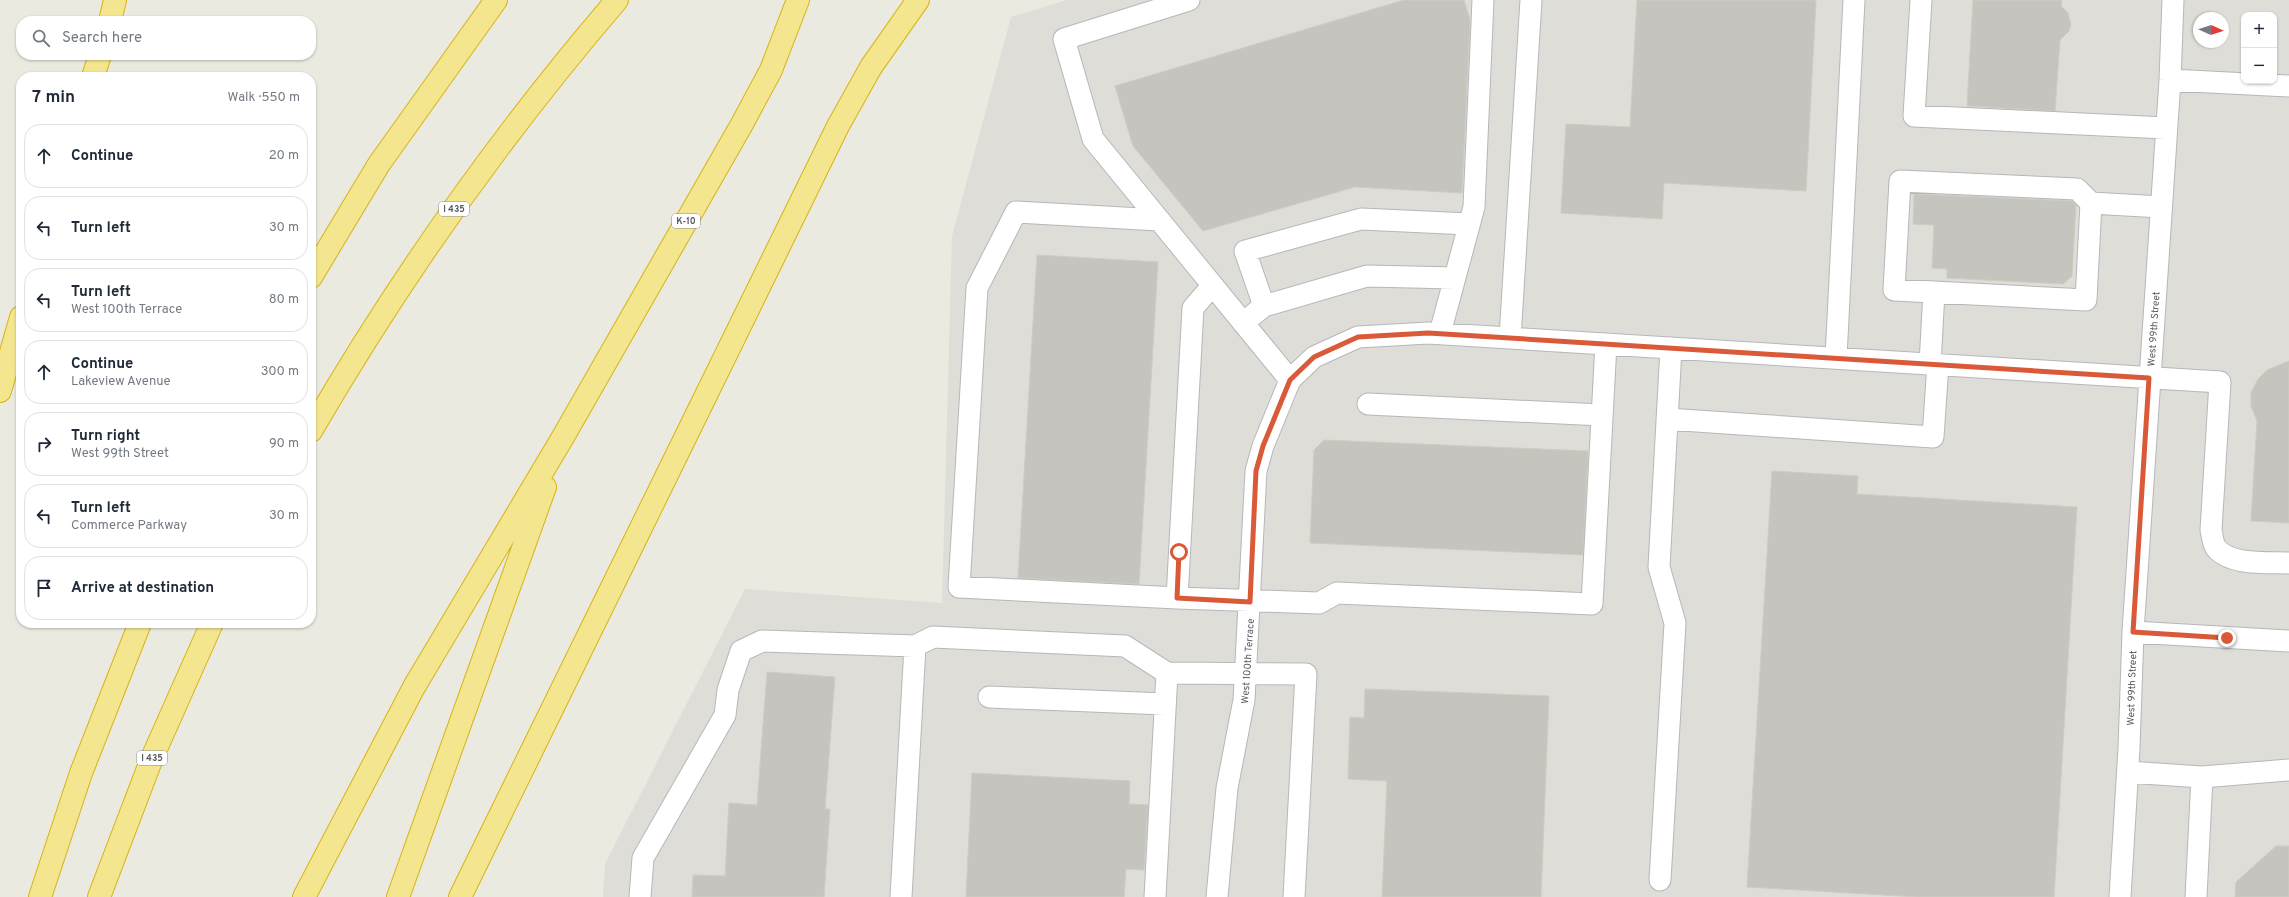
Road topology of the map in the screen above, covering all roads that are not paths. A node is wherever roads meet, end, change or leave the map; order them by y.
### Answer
1 (115, 0) edge
2 (496, 0) edge
3 (616, 0) edge
4 (798, 0) edge
5 (918, 0) edge
6 (1189, 0) edge
7 (1482, 0) edge
8 (1531, 0) edge
9 (1854, 0) edge
10 (1921, 0) edge
11 (2173, 0) edge
12 (111, 16) edge
13 (98, 60) edge
14 (95, 72) edge
15 (2170, 80) junction
16 (2289, 86) edge
17 (2166, 128) junction
18 (2091, 203) junction
19 (2161, 207) junction
20 (1159, 220) junction
21 (1469, 224) junction
22 (316, 269) edge
23 (1455, 278) junction
24 (1212, 286) junction
25 (1934, 292) junction
26 (1264, 306) junction
27 (1243, 323) junction
28 (1440, 334) junction
29 (16, 335) edge
30 (1510, 338) junction
31 (1606, 344) junction
32 (1671, 348) junction
33 (1836, 358) junction
34 (1934, 364) junction
35 (2149, 378) junction
36 (1290, 380) junction
37 (0, 391) edge
38 (1368, 404) dead end
39 (1602, 415) junction
40 (1667, 419) junction
41 (316, 423) edge
42 (563, 437) junction
43 (2289, 563) edge
44 (1177, 598) junction
45 (1250, 602) junction
46 (138, 628) edge
47 (210, 628) edge
48 (2133, 632) junction
49 (2289, 641) edge
50 (915, 646) junction
51 (1247, 672) junction
52 (1167, 673) junction
53 (989, 697) dead end
54 (1165, 704) junction
55 (2289, 770) edge
56 (2128, 772) junction
57 (2202, 777) junction
58 (1660, 880) dead end
59 (40, 897) edge
60 (99, 897) edge
61 (304, 897) edge
62 (398, 897) edge
63 (460, 897) edge
64 (640, 897) edge
65 (901, 897) edge
66 (1155, 897) edge
67 (1217, 897) edge
68 (1294, 897) edge
69 (2120, 897) edge
70 (2196, 897) edge

1 - 12 highway
2 - 22 highway
3 - 41 highway, I 435
4 - 42 highway, K-10
5 - 63 highway
6 - 20 street
7 - 21 street
8 - 30 street
9 - 33 street
10 - 17 street
11 - 15 street, West 99th Street
13 - 14 highway
15 - 16 street
15 - 17 street, West 99th Street
17 - 19 street, West 99th Street
18 - 19 street
18 - 25 street
18 - 25 street
19 - 35 street, West 99th Street
20 - 24 street
20 - 44 street
21 - 23 street
21 - 26 street
23 - 26 street
23 - 28 street
24 - 27 street
24 - 44 street
25 - 34 street
26 - 27 street
27 - 36 street
28 - 30 street
28 - 36 street
29 - 37 highway
30 - 31 street
31 - 32 street
31 - 39 street
32 - 33 street
32 - 40 street
33 - 34 street
34 - 35 street
34 - 40 street
35 - 43 street
35 - 48 street, West 99th Street
36 - 45 street, West 100th Terrace
38 - 39 street
39 - 45 street
40 - 58 street
42 - 61 highway
42 - 62 highway
44 - 45 street
45 - 51 street, West 100th Terrace
46 - 59 highway
47 - 60 highway, I 435
48 - 49 street
48 - 56 street, West 99th Street
50 - 52 street
50 - 64 street
50 - 65 street
51 - 52 street
51 - 67 street, West 100th Terrace
51 - 68 street
52 - 54 street
53 - 54 street
54 - 66 street
55 - 57 street
56 - 57 street
56 - 69 street, West 99th Street
57 - 70 street

